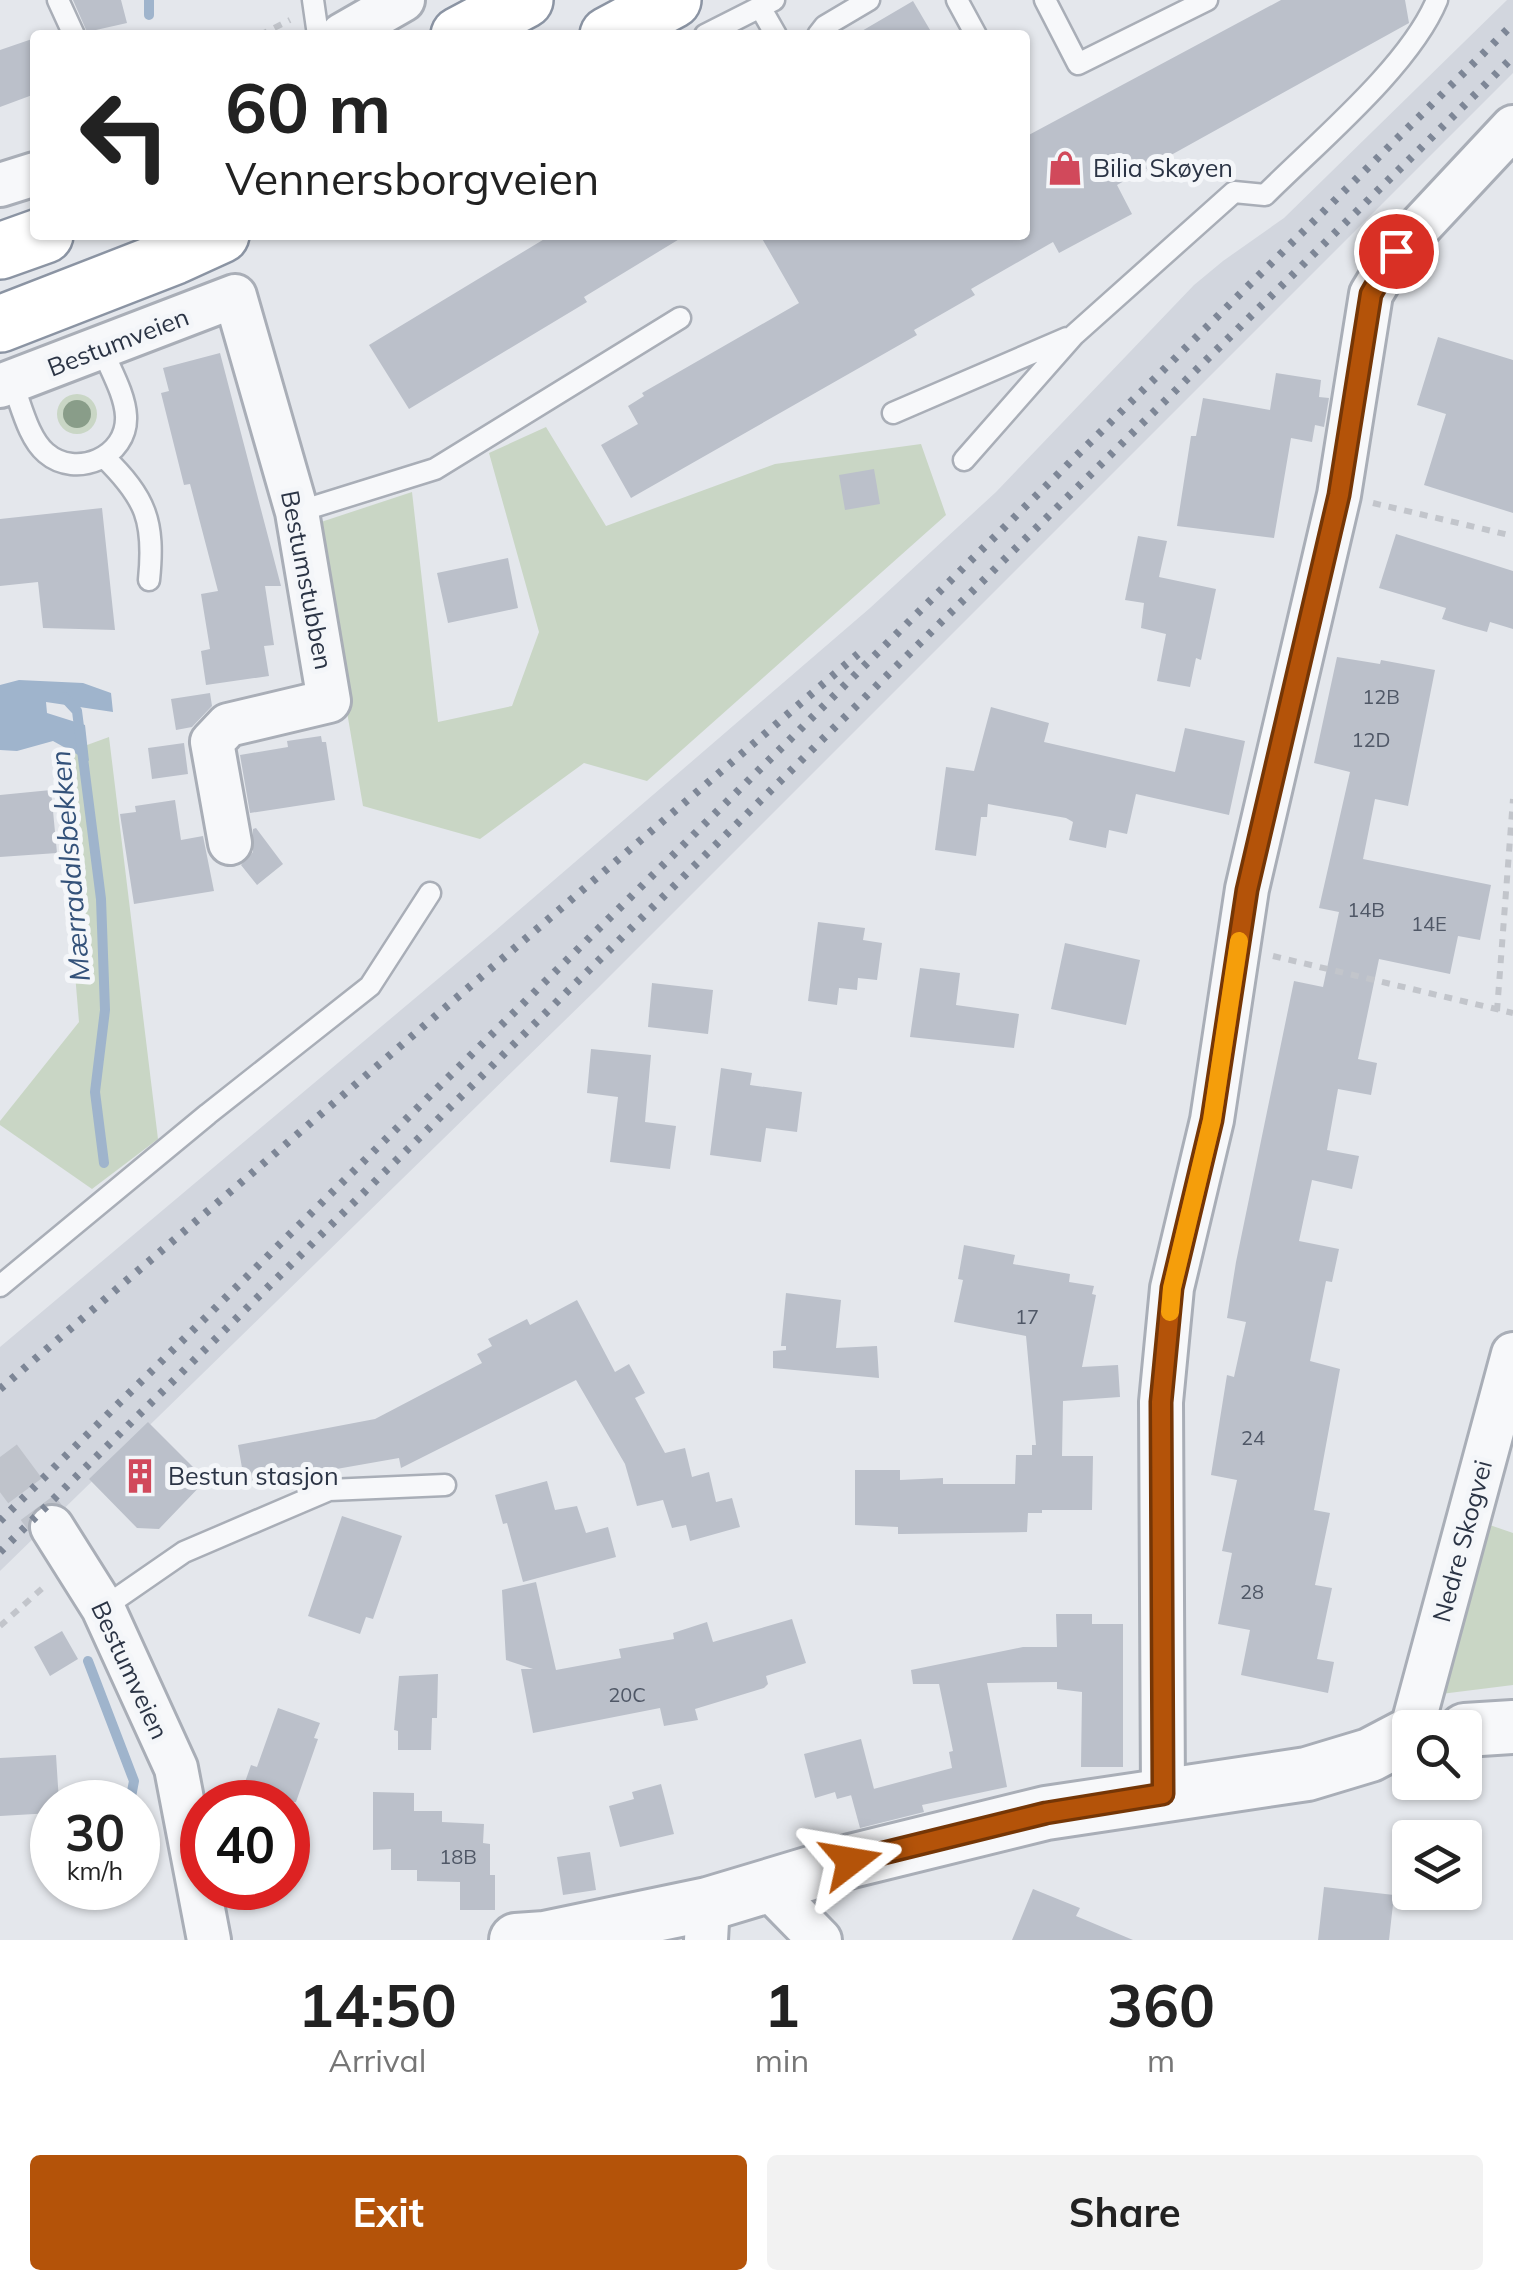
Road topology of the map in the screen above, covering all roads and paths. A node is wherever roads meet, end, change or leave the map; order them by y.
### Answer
1 (58, 0) edge
2 (313, 0) edge
3 (403, 0) edge
4 (525, 0) edge
5 (673, 0) edge
6 (869, 0) edge
7 (957, 0) edge
8 (1045, 0) edge
9 (1207, 0) edge
10 (1437, 0) edge
11 (767, 4) edge
12 (72, 30) edge
13 (317, 30) edge
14 (351, 30) edge
15 (468, 30) edge
16 (617, 30) edge
17 (714, 30) edge
18 (775, 30) edge
19 (822, 30) edge
20 (973, 30) edge
21 (1513, 126) edge
22 (30, 176) edge
23 (0, 185) edge
24 (32, 240) edge
25 (210, 240) edge
26 (0, 252) edge
27 (235, 296) joint
28 (680, 318) dead end
29 (0, 324) edge
30 (1074, 335) junction
31 (102, 349) junction
32 (6, 384) edge
33 (893, 413) dead end
34 (104, 457) junction
35 (964, 460) dead end
36 (1339, 495) junction
37 (297, 512) junction
38 (1513, 536) edge
39 (149, 580) dead end
40 (1513, 798) edge
41 (230, 843) dead end
42 (430, 893) dead end
43 (1238, 948) junction
44 (1497, 1010) junction
45 (1513, 1013) edge
46 (0, 1286) edge
47 (1513, 1354) edge
48 (446, 1486) dead end
49 (63, 1544) joint
50 (104, 1608) junction
51 (0, 1626) edge
52 (1417, 1710) edge
53 (1513, 1727) edge
54 (1482, 1729) edge
55 (1392, 1742) edge
56 (1163, 1794) junction
57 (770, 1888) junction
58 (707, 1922) edge
59 (209, 1940) edge
60 (516, 1940) edge
61 (820, 1940) edge

1 - 12 lane
2 - 13 lane
3 - 14 street
4 - 15 highway
5 - 16 highway
6 - 19 lane
7 - 20 lane
8 - 9 lane
10 - 30 lane
11 - 17 lane
11 - 18 lane
21 - 36 street
22 - 23 street
24 - 26 highway
25 - 29 highway
27 - 31 street, Bestumveien
27 - 37 street, Bestumstubben
28 - 37 lane
30 - 33 lane
30 - 35 lane
31 - 32 street, Bestumveien
31 - 34 lane
32 - 34 lane
34 - 39 lane
36 - 38 path
36 - 43 street
37 - 41 street, Bestumstubben
40 - 44 path
42 - 46 lane
43 - 44 path
43 - 56 street
44 - 45 path
47 - 52 street, Nedre Skogvei
48 - 50 lane
49 - 50 street, Bestumveien
49 - 51 path
50 - 59 street, Bestumveien
53 - 54 street
55 - 56 street
56 - 57 street
57 - 58 street
57 - 61 street
58 - 60 street

